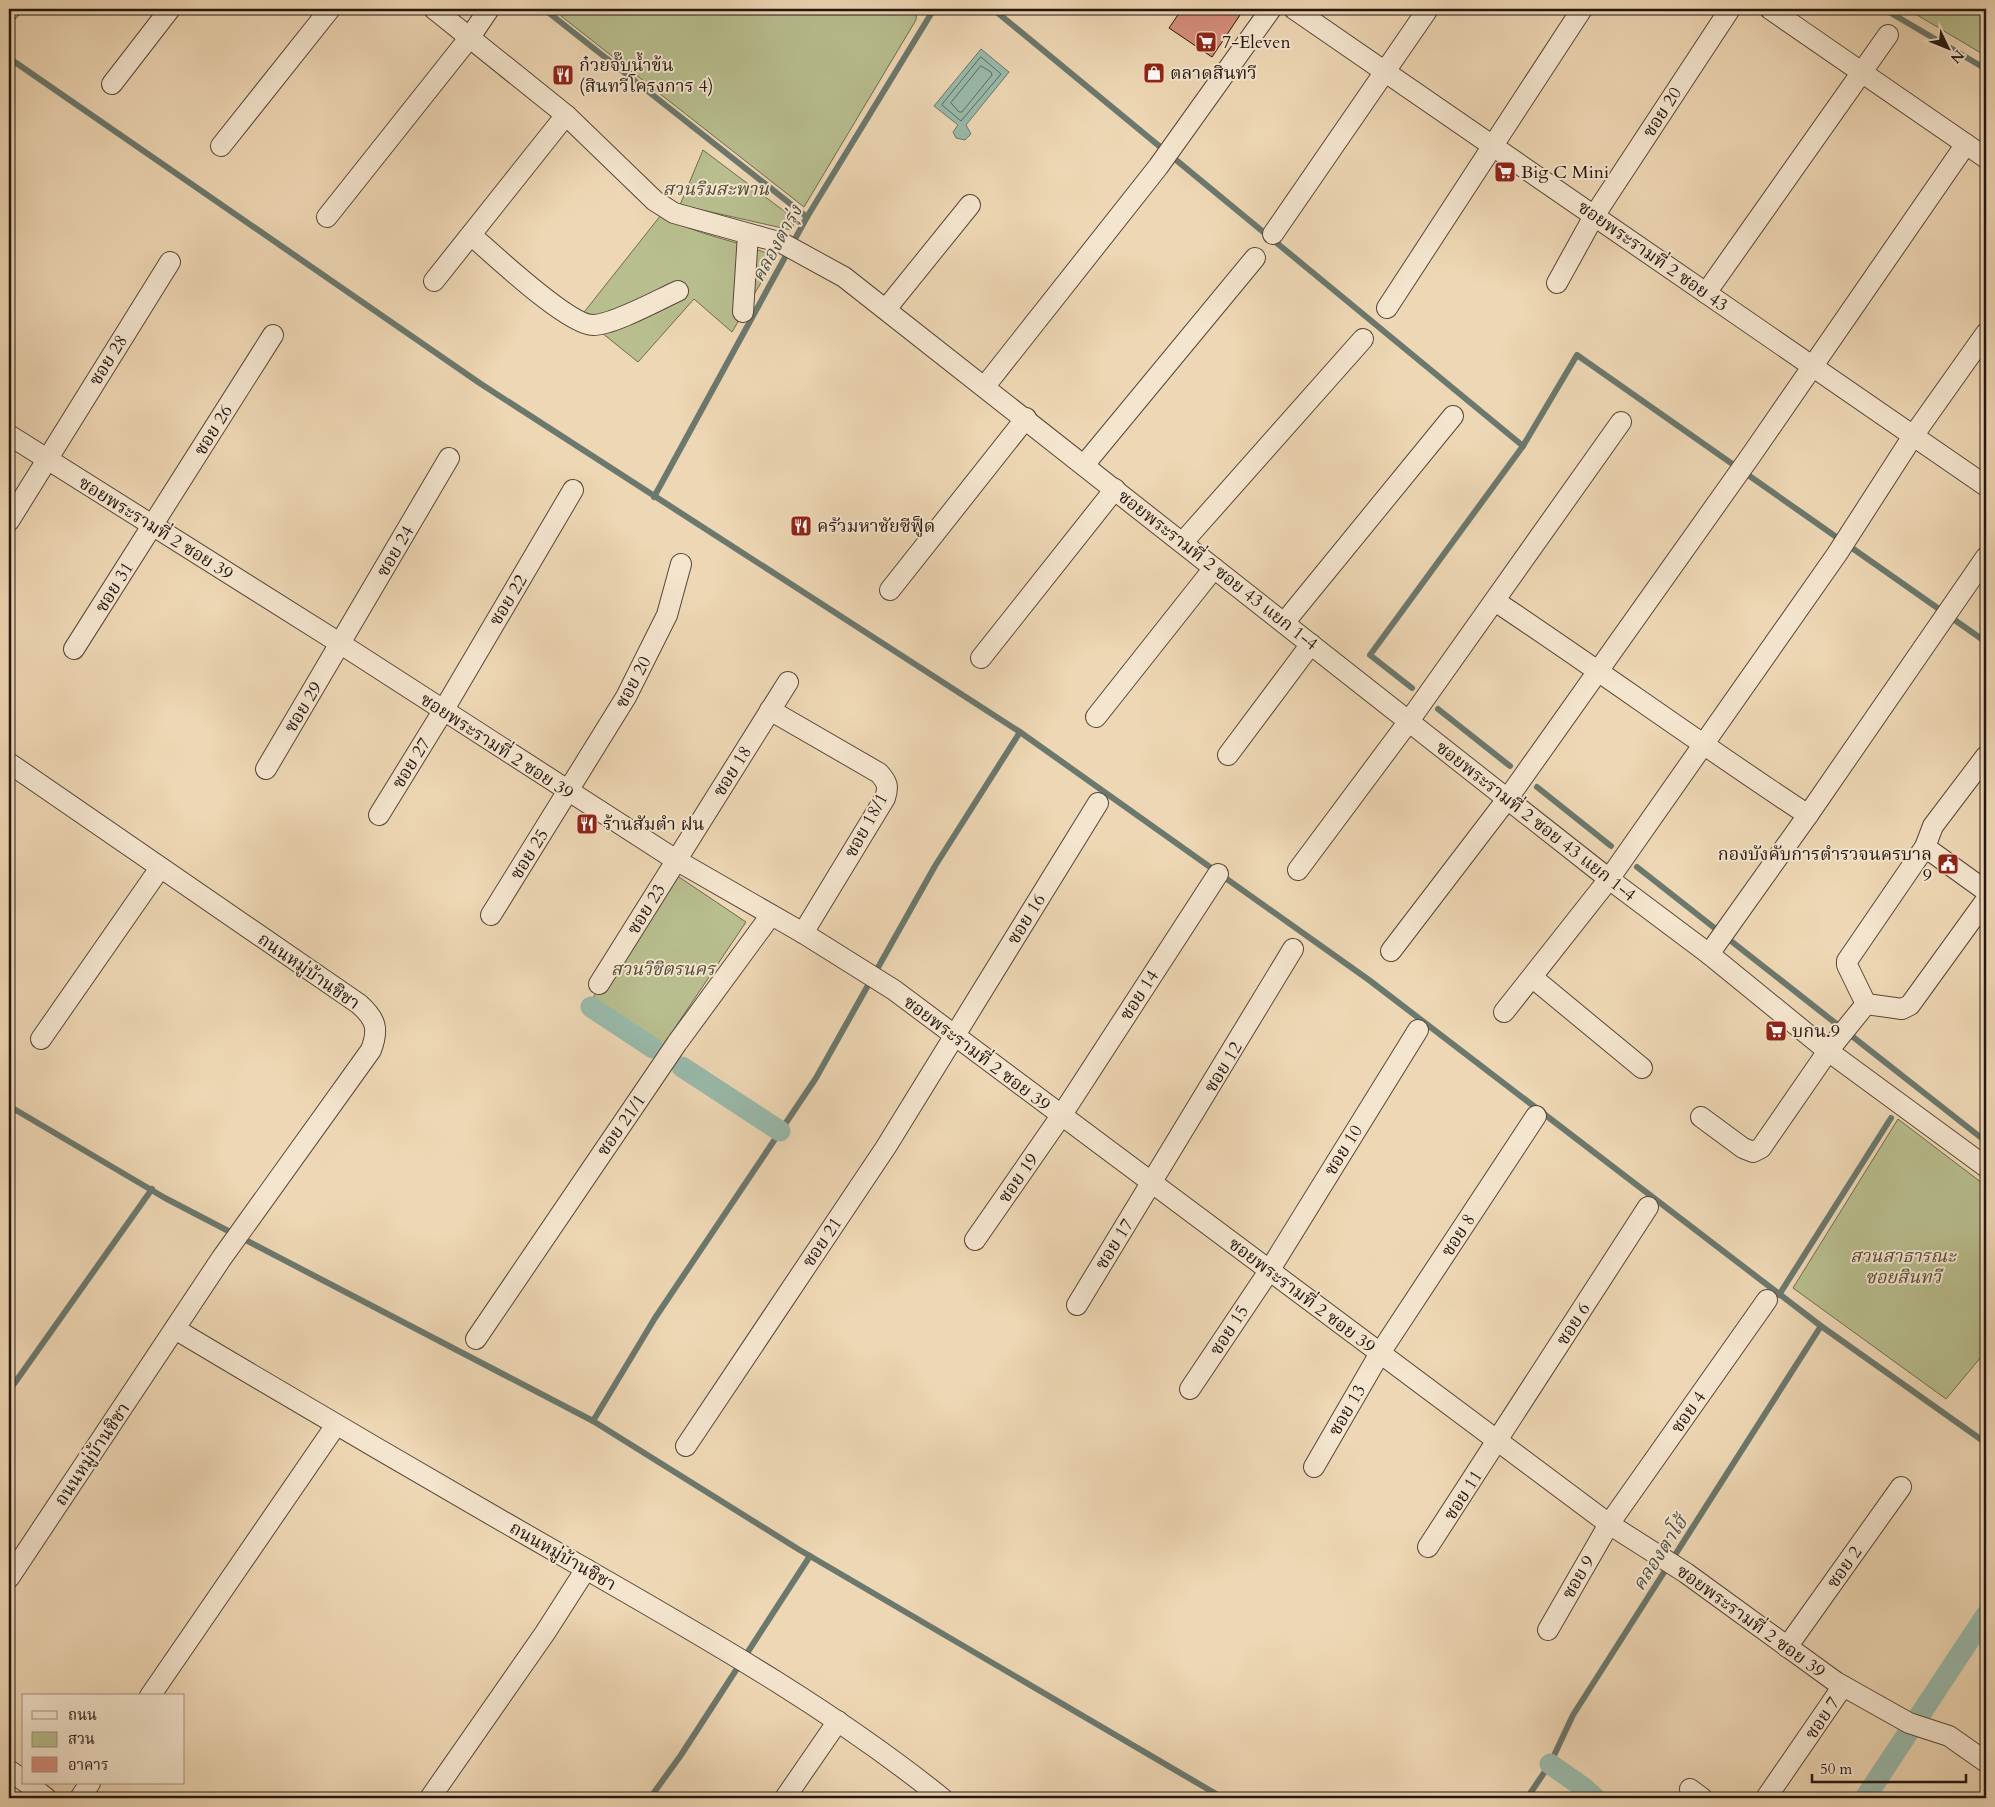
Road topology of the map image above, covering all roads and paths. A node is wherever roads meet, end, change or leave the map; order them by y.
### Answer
1 (170, 9) edge
2 (330, 9) edge
3 (434, 9) edge
4 (489, 9) edge
5 (1271, 9) edge
6 (1294, 9) edge
7 (1428, 9) edge
8 (1582, 9) edge
9 (1730, 9) edge
10 (1770, 9) edge
11 (1888, 35) dead end
12 (470, 37) junction
13 (1385, 71) junction
14 (1862, 72) junction
15 (112, 84) dead end
16 (566, 115) junction
17 (1966, 144) junction
18 (1492, 145) junction
19 (221, 146) dead end
20 (1986, 158) edge
21 (970, 205) dead end
22 (1594, 216) junction
23 (327, 217) dead end
24 (748, 234) junction
25 (1273, 234) dead end
26 (471, 235) junction
27 (1255, 258) dead end
28 (170, 262) dead end
29 (434, 281) dead end
30 (1557, 283) dead end
31 (678, 291) dead end
32 (1706, 293) junction
33 (1387, 308) dead end
34 (886, 309) junction
35 (744, 312) dead end
36 (1986, 333) edge
37 (273, 335) dead end
38 (1364, 338) dead end
39 (1812, 366) junction
40 (985, 386) junction
41 (1453, 416) dead end
42 (1026, 418) junction
43 (1621, 422) dead end
44 (9, 435) edge
45 (1913, 436) junction
46 (46, 458) junction
47 (449, 458) dead end
48 (1084, 465) junction
49 (1986, 486) edge
50 (1115, 489) junction
51 (573, 490) dead end
52 (9, 521) edge
53 (153, 526) junction
54 (1183, 542) junction
55 (1986, 557) edge
56 (681, 564) dead end
57 (1214, 568) junction
58 (890, 590) dead end
59 (1495, 602) junction
60 (1284, 623) junction
61 (341, 644) junction
62 (1311, 644) junction
63 (74, 649) dead end
64 (981, 658) dead end
65 (1599, 671) junction
66 (788, 682) dead end
67 (770, 710) junction
68 (444, 711) junction
69 (1096, 717) dead end
70 (1409, 721) junction
71 (1701, 745) junction
72 (1228, 755) dead end
73 (1986, 756) edge
74 (9, 763) edge
75 (266, 769) dead end
76 (568, 792) junction
77 (1508, 798) junction
78 (1098, 803) dead end
79 (379, 815) dead end
80 (1808, 815) junction
81 (1925, 847) junction
82 (676, 860) junction
83 (160, 868) junction
84 (1298, 870) dead end
85 (1218, 874) dead end
86 (1609, 879) junction
87 (1986, 891) edge
88 (1986, 900) edge
89 (490, 915) dead end
90 (771, 915) junction
91 (803, 933) junction
92 (1294, 949) dead end
93 (1392, 951) dead end
94 (1709, 954) junction
95 (1532, 978) junction
96 (599, 984) dead end
97 (1866, 1004) junction
98 (1504, 1012) dead end
99 (1418, 1030) dead end
100 (954, 1035) junction
101 (41, 1039) dead end
102 (1828, 1052) junction
103 (1642, 1068) dead end
104 (1061, 1116) junction
105 (1536, 1116) dead end
106 (1701, 1117) dead end
107 (1986, 1167) edge
108 (1152, 1184) junction
109 (1648, 1207) dead end
110 (975, 1240) dead end
111 (1268, 1271) junction
112 (1767, 1300) dead end
113 (1077, 1305) dead end
114 (174, 1329) junction
115 (476, 1339) dead end
116 (1380, 1353) junction
117 (1190, 1389) dead end
118 (336, 1426) junction
119 (1498, 1442) junction
120 (686, 1446) dead end
121 (1314, 1467) dead end
122 (1901, 1487) dead end
123 (1609, 1524) junction
124 (1428, 1547) dead end
125 (586, 1569) junction
126 (9, 1578) edge
127 (1548, 1630) dead end
128 (1787, 1647) junction
129 (1843, 1686) junction
130 (151, 1694) edge
131 (838, 1721) junction
132 (1986, 1762) edge
133 (9, 1770) edge
134 (22, 1780) edge
135 (28, 1784) edge
136 (89, 1784) edge
137 (46, 1798) edge
138 (80, 1798) edge
139 (430, 1798) edge
140 (785, 1798) edge
141 (942, 1798) edge
142 (1766, 1798) edge

1 - 15 street
2 - 19 street
3 - 12 street, ซอยพระรามที่ 2 ซอย 43 แยก 1-4
4 - 12 street
5 - 40 street
6 - 13 street, ซอยพระรามที่ 2 ซอย 43
7 - 13 street
8 - 18 street
9 - 22 street, ซอย 20
10 - 14 street
11 - 14 street
12 - 16 street, ซอยพระรามที่ 2 ซอย 43 แยก 1-4
12 - 23 street
13 - 18 street, ซอยพระรามที่ 2 ซอย 43
13 - 25 street
14 - 17 street
14 - 32 street
16 - 24 street, ซอยพระรามที่ 2 ซอย 43 แยก 1-4
16 - 26 street
17 - 20 street
17 - 39 street
18 - 22 street, ซอยพระรามที่ 2 ซอย 43
18 - 33 street
21 - 34 street
22 - 30 street, ซอย 20
22 - 32 street, ซอยพระรามที่ 2 ซอย 43
24 - 34 street, ซอยพระรามที่ 2 ซอย 43 แยก 1-4
24 - 35 street
26 - 29 street
26 - 31 street
27 - 48 street
28 - 46 street, ซอย 28
32 - 39 street, ซอยพระรามที่ 2 ซอย 43
34 - 40 street, ซอยพระรามที่ 2 ซอย 43 แยก 1-4
36 - 45 street
37 - 53 street, ซอย 26
38 - 54 street
39 - 45 street, ซอยพระรามที่ 2 ซอย 43
39 - 65 street
40 - 42 street, ซอยพระรามที่ 2 ซอย 43 แยก 1-4
41 - 60 street
42 - 48 street, ซอยพระรามที่ 2 ซอย 43 แยก 1-4
42 - 58 street
43 - 59 street
44 - 46 street, ซอยพระรามที่ 2 ซอย 39
45 - 49 street, ซอยพระรามที่ 2 ซอย 43
45 - 71 street
46 - 52 street, ซอย 28
46 - 53 street, ซอยพระรามที่ 2 ซอย 39
47 - 61 street, ซอย 24
48 - 50 street, ซอยพระรามที่ 2 ซอย 43 แยก 1-4
50 - 54 street, ซอยพระรามที่ 2 ซอย 43 แยก 1-4
50 - 64 street
51 - 68 street, ซอย 22
53 - 61 street, ซอยพระรามที่ 2 ซอย 39
53 - 63 street, ซอย 31
54 - 57 street, ซอยพระรามที่ 2 ซอย 43 แยก 1-4
55 - 80 street
56 - 76 street, ซอย 20
57 - 60 street, ซอยพระรามที่ 2 ซอย 43 แยก 1-4
57 - 69 street
59 - 65 street
59 - 70 street
60 - 62 street, ซอยพระรามที่ 2 ซอย 43 แยก 1-4
61 - 68 street, ซอยพระรามที่ 2 ซอย 39
61 - 75 street, ซอย 29
62 - 70 street, ซอยพระรามที่ 2 ซอย 43 แยก 1-4
62 - 72 street
65 - 71 street
65 - 77 street
66 - 67 street, ซอย 18
67 - 82 street, ซอย 18
67 - 91 street, ซอย 18/1
68 - 76 street, ซอยพระรามที่ 2 ซอย 39
68 - 79 street, ซอย 27
70 - 77 street, ซอยพระรามที่ 2 ซอย 43 แยก 1-4
70 - 84 street
71 - 80 street
71 - 86 street
73 - 81 street
74 - 83 street, ถนนหมู่บ้านชิชา
76 - 82 street, ซอยพระรามที่ 2 ซอย 39
76 - 89 street, ซอย 25
77 - 86 street, ซอยพระรามที่ 2 ซอย 43 แยก 1-4
77 - 93 street
78 - 100 street, ซอย 16
80 - 94 street
81 - 87 street
81 - 97 street
82 - 90 street, ซอยพระรามที่ 2 ซอย 39
82 - 96 street, ซอย 23
83 - 101 street
83 - 114 street, ถนนหมู่บ้านชิชา
85 - 104 street, ซอย 14
86 - 94 street, ซอยพระรามที่ 2 ซอย 43 แยก 1-4
86 - 95 street
88 - 97 street
90 - 91 street, ซอยพระรามที่ 2 ซอย 39
90 - 115 street, ซอย 21/1
91 - 100 street, ซอยพระรามที่ 2 ซอย 39
92 - 108 street, ซอย 12
94 - 102 street, ซอยพระรามที่ 2 ซอย 43 แยก 1-4
95 - 98 street
95 - 103 street
97 - 102 street
99 - 111 street, ซอย 10
100 - 104 street, ซอยพระรามที่ 2 ซอย 39
100 - 120 street, ซอย 21
102 - 106 street
102 - 107 street, ซอยพระรามที่ 2 ซอย 43 แยก 1-4
104 - 108 street, ซอยพระรามที่ 2 ซอย 39
104 - 110 street, ซอย 19
105 - 116 street, ซอย 8
108 - 111 street, ซอยพระรามที่ 2 ซอย 39
108 - 113 street, ซอย 17
109 - 119 street, ซอย 6
111 - 116 street, ซอยพระรามที่ 2 ซอย 39
111 - 117 street, ซอย 15
112 - 123 street, ซอย 4
114 - 118 street, ถนนหมู่บ้านชิชา
114 - 126 street, ถนนหมู่บ้านชิชา
116 - 119 street, ซอยพระรามที่ 2 ซอย 39
116 - 121 street, ซอย 13
118 - 125 street, ถนนหมู่บ้านชิชา
118 - 130 street
119 - 123 street, ซอยพระรามที่ 2 ซอย 39
119 - 124 street, ซอย 11
122 - 128 street, ซอย 2
123 - 127 street, ซอย 9
123 - 128 street, ซอยพระรามที่ 2 ซอย 39
125 - 131 street, ถนนหมู่บ้านชิชา
125 - 139 street
128 - 129 street, ซอยพระรามที่ 2 ซอย 39
129 - 132 street, ซอยพระรามที่ 2 ซอย 39
129 - 142 street, ซอย 7
131 - 140 street
131 - 141 street, ถนนหมู่บ้านชิชา
133 - 134 street
135 - 137 street
136 - 138 street

